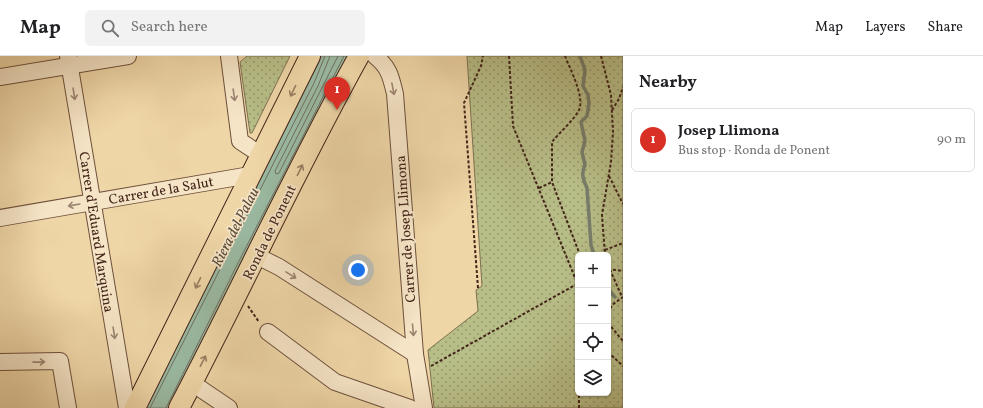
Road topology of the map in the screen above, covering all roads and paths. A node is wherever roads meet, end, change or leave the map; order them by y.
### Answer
1 (128, 56) edge
2 (229, 56) edge
3 (310, 56) edge
4 (359, 56) edge
5 (375, 56) edge
6 (483, 56) edge
7 (509, 56) edge
8 (565, 56) edge
9 (601, 56) edge
10 (69, 61) edge
11 (0, 77) edge
12 (623, 87) edge
13 (612, 111) junction
14 (261, 155) junction
15 (250, 175) junction
16 (609, 176) junction
17 (552, 182) junction
18 (539, 188) junction
19 (92, 202) junction
20 (623, 204) edge
21 (0, 218) edge
22 (623, 243) edge
23 (604, 250) joint
24 (579, 252) edge
25 (257, 256) junction
26 (611, 270) joint
27 (623, 271) edge
28 (575, 277) edge
29 (575, 286) edge
30 (478, 288) dead end
31 (238, 293) junction
32 (622, 297) edge
33 (611, 307) edge
34 (609, 324) edge
35 (268, 332) joint
36 (623, 341) edge
37 (415, 354) junction
38 (611, 355) edge
39 (0, 362) edge
40 (623, 366) edge
41 (427, 369) dead end
42 (192, 383) junction
43 (579, 396) edge
44 (68, 408) edge
45 (127, 408) edge
46 (135, 408) edge
47 (179, 408) edge
48 (229, 408) edge
49 (410, 408) edge
50 (424, 408) edge
51 (579, 408) edge

1 - 10 street
2 -> 14 street
3 -> 14 main road
25 -> 4 main road, Ronda de Ponent
5 -> 37 street, Carrer de Josep Llimona
6 - 30 path
7 - 18 path
8 - 17 path
9 - 13 path
10 - 11 street
10 -> 19 street, Carrer d'Eduard Marquina
12 - 13 path
13 - 16 path
14 - 15 main road
15 - 19 street, Carrer de la Salut
15 -> 46 main road
16 - 20 path
16 - 23 path
17 - 18 path
17 - 24 path
18 - 28 path
19 -> 21 street, Carrer de la Salut
19 -> 45 street, Carrer d'Eduard Marquina
22 - 23 path
25 - 31 main road, Ronda de Ponent
25 -> 37 street
26 - 27 path
26 - 32 path
29 - 41 path
31 - 35 path
42 -> 31 main road, Ronda de Ponent
32 - 33 path
34 - 36 path
35 - 49 street
37 - 50 street, Carrer de Josep Llimona
38 - 40 path
39 -> 44 street
42 - 47 main road, Ronda de Ponent
42 - 48 street
43 - 51 path

